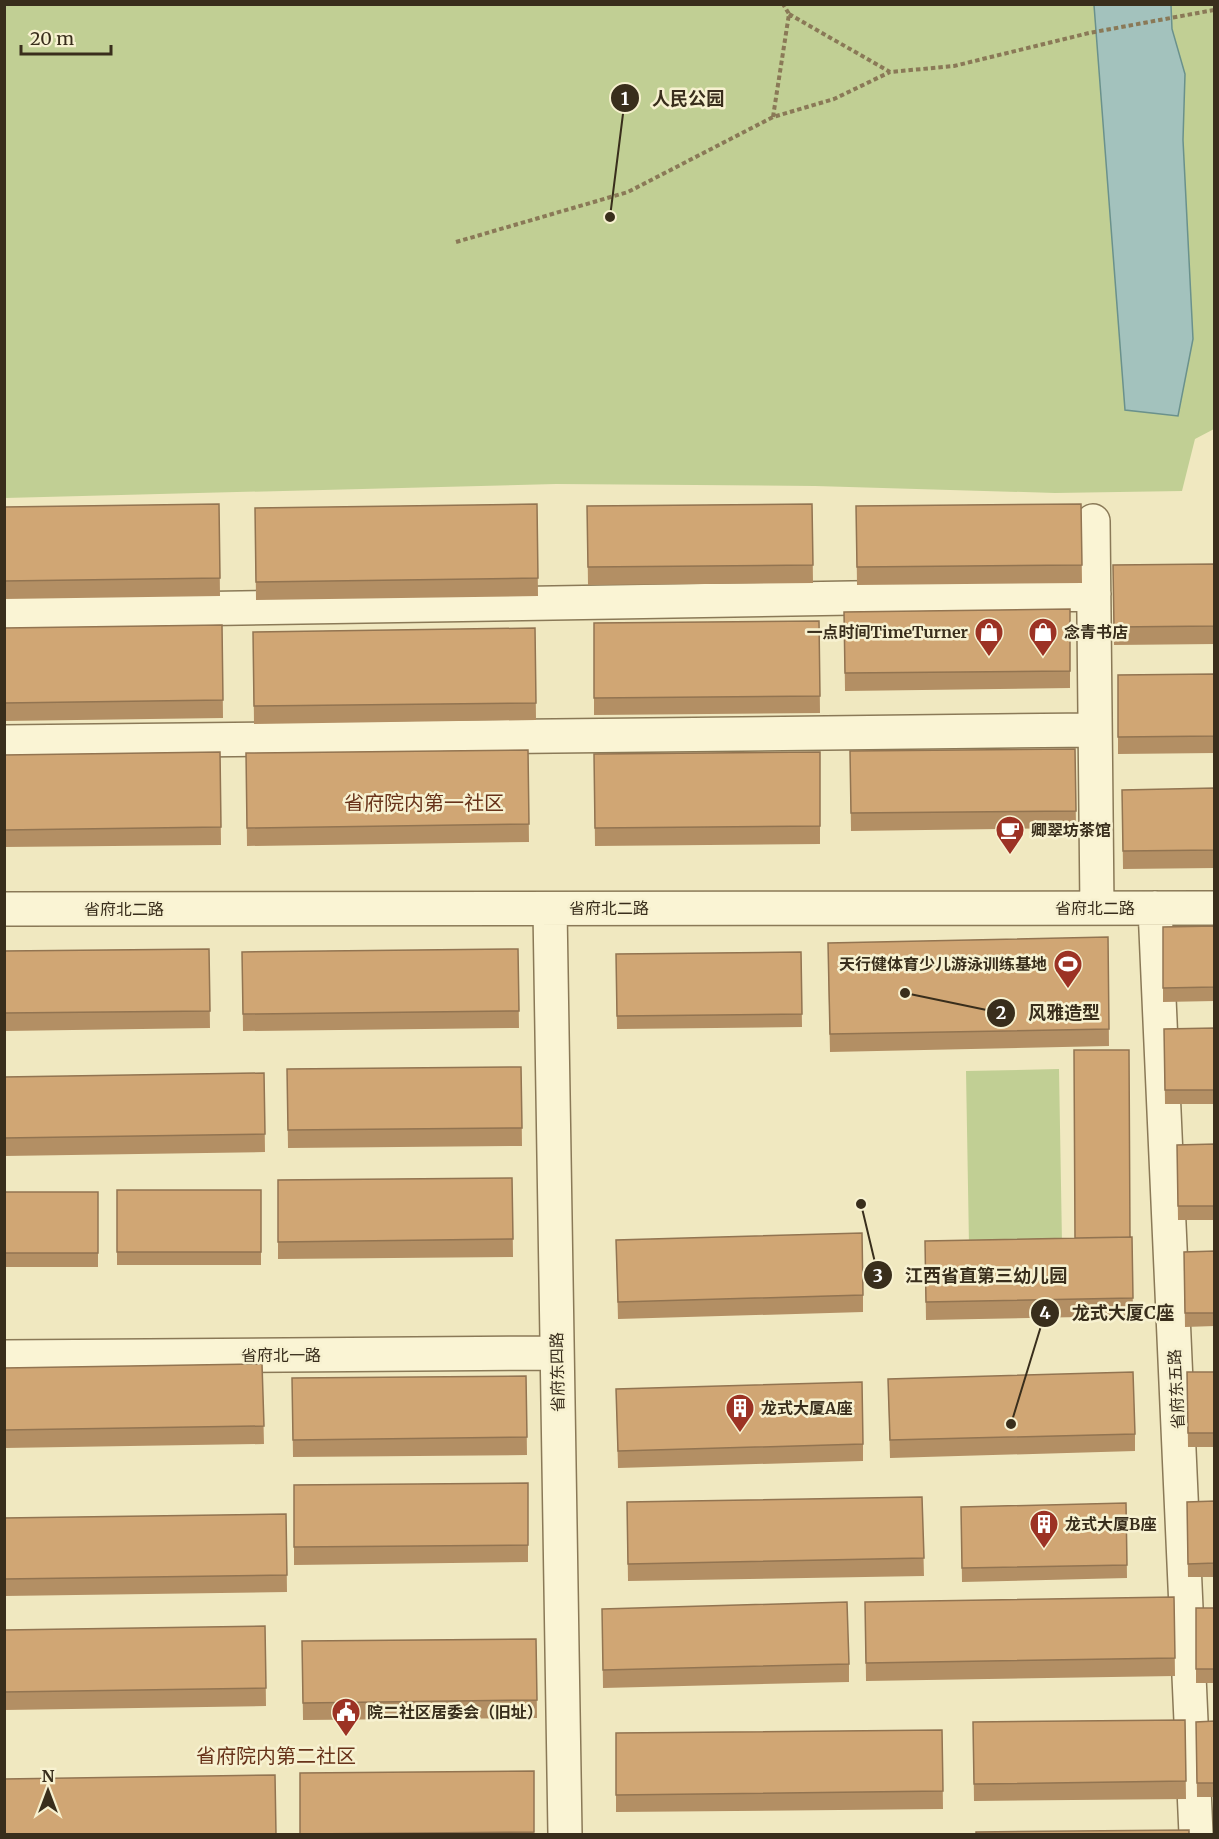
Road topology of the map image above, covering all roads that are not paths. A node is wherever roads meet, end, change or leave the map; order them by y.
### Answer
1 (1093, 521) dead end
2 (1094, 594) junction
3 (4, 612) edge
4 (1095, 730) junction
5 (4, 742) edge
6 (1097, 908) junction
7 (1155, 908) junction
8 (1215, 908) edge
9 (4, 909) edge
10 (550, 909) junction
11 (557, 1353) junction
12 (4, 1357) edge
13 (565, 1834) edge
14 (1196, 1834) edge

1 - 2 street
2 - 3 street
2 - 4 street
4 - 5 street
4 - 6 street
6 - 7 street, 省府北二路
6 - 10 street, 省府北二路
7 - 8 street, 省府北二路
7 - 14 street, 省府东五路
9 - 10 street, 省府北二路
10 - 11 street, 省府东四路
11 - 12 street, 省府北一路
11 - 13 street, 省府东四路

